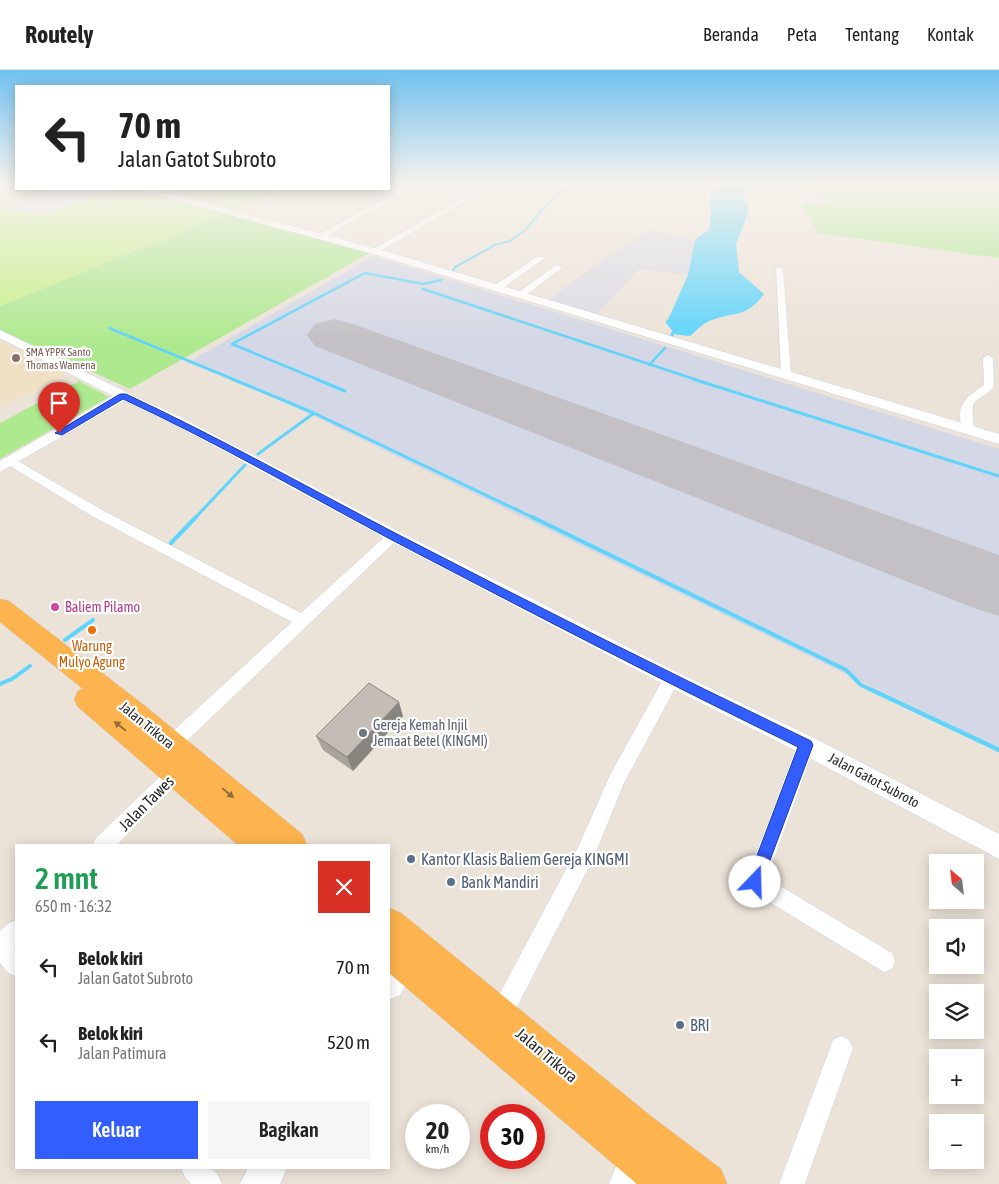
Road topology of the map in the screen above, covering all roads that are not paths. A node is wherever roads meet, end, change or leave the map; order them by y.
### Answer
1 (320, 236) edge
2 (325, 236) edge
3 (404, 236) edge
4 (377, 252) junction
5 (541, 258) dead end
6 (559, 267) dead end
7 (779, 269) dead end
8 (497, 288) junction
9 (522, 294) junction
10 (0, 333) edge
11 (988, 358) dead end
12 (786, 374) junction
13 (123, 396) junction
14 (968, 429) junction
15 (999, 439) edge
16 (6, 464) edge
17 (394, 536) junction
18 (0, 608) edge
19 (303, 621) junction
20 (0, 625) edge
21 (672, 679) junction
22 (806, 745) junction
23 (174, 759) junction
24 (104, 844) edge
25 (280, 844) edge
26 (999, 847) edge
27 (15, 931) edge
28 (0, 947) edge
29 (397, 953) edge
30 (884, 961) dead end
31 (15, 964) edge
32 (500, 1016) junction
33 (841, 1048) dead end
34 (195, 1169) edge
35 (268, 1169) edge
36 (628, 1169) edge
37 (209, 1184) edge
38 (258, 1184) edge
39 (670, 1184) edge
40 (706, 1184) edge
41 (792, 1184) edge

1 - 4 main road
2 - 4 main road
3 - 4 street
4 - 8 main road
5 - 8 street
6 - 9 street
7 - 12 street
8 - 9 main road
9 - 12 main road
10 - 13 street, Jalan Gatot Subroto
11 - 14 street
12 - 14 main road
13 - 16 street
13 - 17 street, Jalan Gatot Subroto
14 - 15 main road
16 - 19 street
17 - 19 street, Jalan Tawes
17 - 21 street, Jalan Gatot Subroto
18 - 23 highway, Jalan Trikora
19 - 23 street, Jalan Tawes
23 -> 20 highway, Jalan Trikora
21 - 22 street, Jalan Gatot Subroto
21 - 32 street
22 - 26 street, Jalan Gatot Subroto
22 - 30 street
23 - 24 street, Jalan Tawes
23 - 25 highway, Jalan Trikora
27 - 28 street
28 - 31 street
29 - 32 highway, Jalan Trikora
29 - 36 highway, Jalan Trikora
32 - 40 highway, Jalan Trikora
33 - 41 street
34 - 37 street
35 - 38 main road
36 - 39 highway, Jalan Trikora

